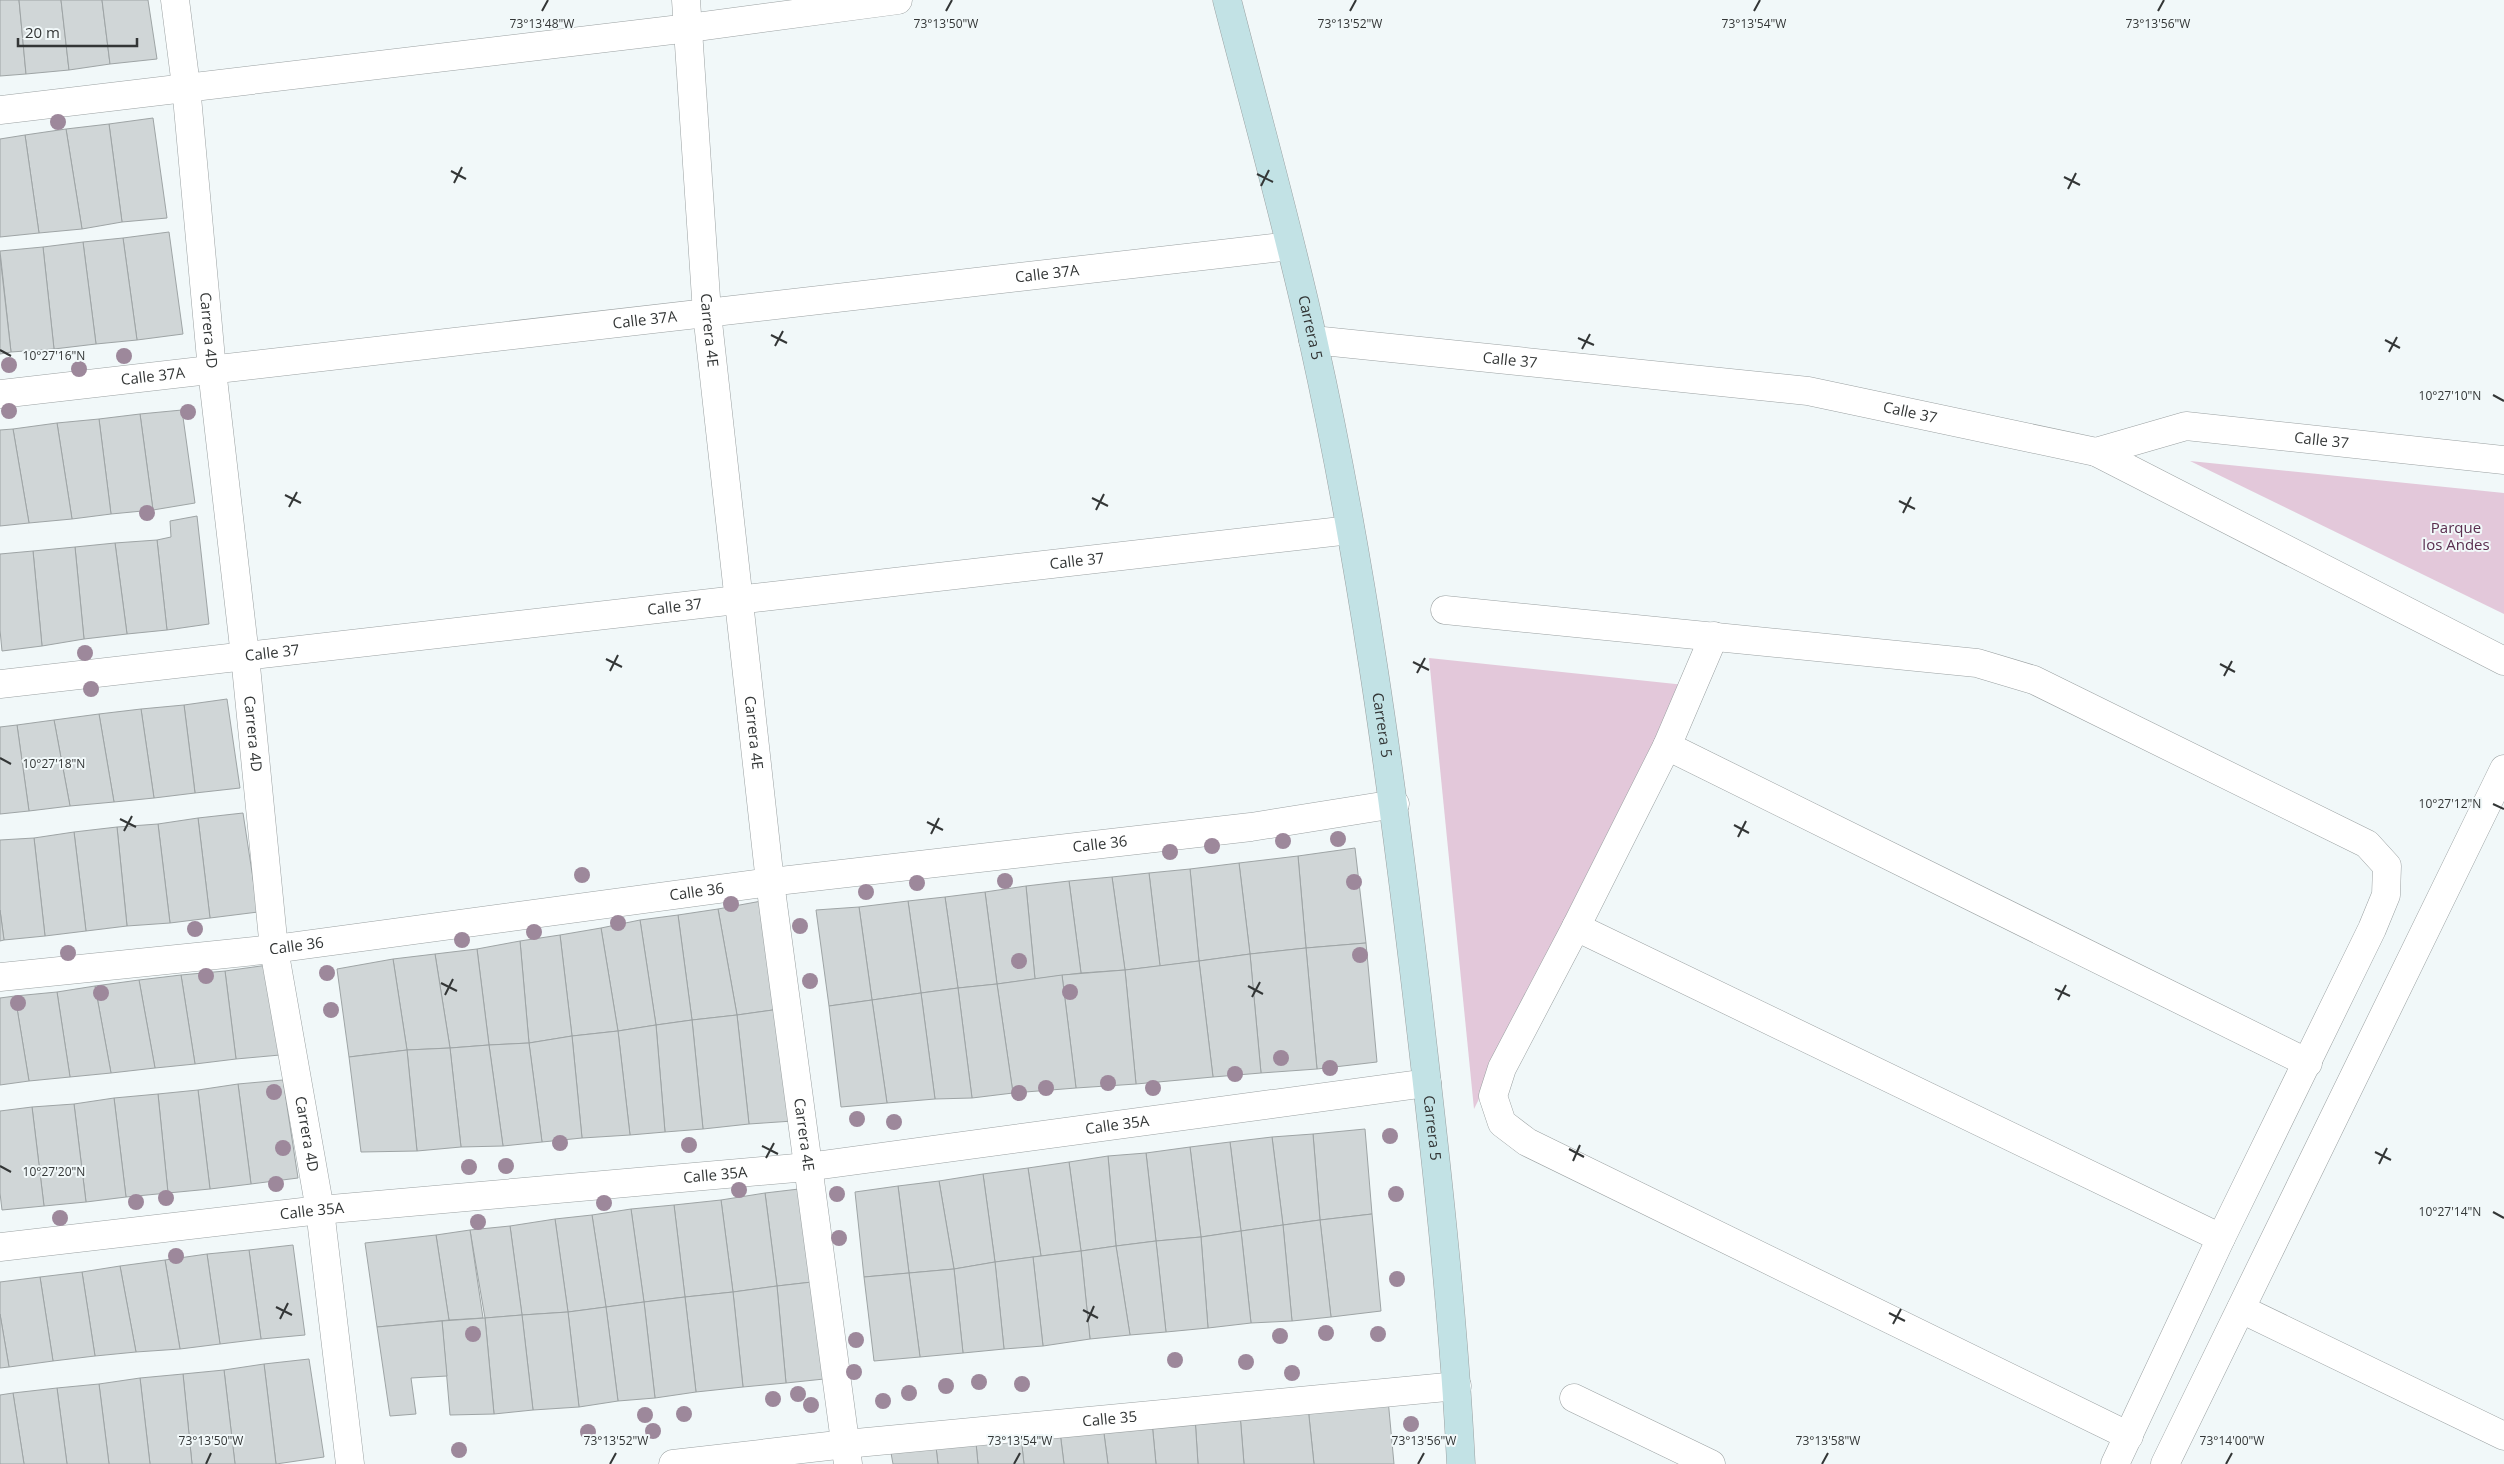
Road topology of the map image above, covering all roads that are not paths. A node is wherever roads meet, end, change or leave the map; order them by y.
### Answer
1 (176, 0) edge
2 (686, 0) edge
3 (898, 0) edge
4 (1227, 0) edge
5 (689, 28) junction
6 (186, 86) junction
7 (0, 110) edge
8 (1290, 246) junction
9 (707, 313) junction
10 (1313, 340) junction
11 (212, 370) junction
12 (0, 394) edge
13 (2096, 452) junction
14 (2504, 460) edge
15 (1350, 530) junction
16 (740, 600) junction
17 (1445, 610) dead end
18 (1714, 636) junction
19 (245, 656) junction
20 (2504, 661) edge
21 (0, 684) edge
22 (1668, 746) junction
23 (2504, 770) edge
24 (1395, 804) junction
25 (770, 882) junction
26 (1576, 927) junction
27 (274, 949) junction
28 (0, 978) edge
29 (2308, 1063) junction
30 (1427, 1083) junction
31 (807, 1166) junction
32 (320, 1210) junction
33 (2220, 1238) junction
34 (0, 1247) edge
35 (2241, 1309) junction
36 (1457, 1386) junction
37 (1574, 1398) dead end
38 (2128, 1436) junction
39 (2504, 1436) edge
40 (847, 1454) edge
41 (350, 1464) edge
42 (673, 1464) edge
43 (1461, 1464) edge
44 (1711, 1464) edge
45 (2115, 1464) edge
46 (2165, 1464) edge

1 - 6 street, Carrera 4D
2 - 5 street, Carrera 4E
3 - 5 street
4 - 8 street, Carrera 5
5 - 6 street
5 - 9 street, Carrera 4E
6 - 7 street
6 - 11 street, Carrera 4D
8 - 9 street, Calle 37A
8 - 10 street, Carrera 5
9 - 11 street, Calle 37A
9 - 16 street, Carrera 4E
10 - 13 street, Calle 37
10 - 15 street, Carrera 5
11 - 12 street, Calle 37A
11 - 19 street, Carrera 4D
13 - 14 street, Calle 37
13 - 20 street
15 - 16 street, Calle 37
15 - 24 street, Carrera 5
16 - 19 street, Calle 37
16 - 25 street, Carrera 4E
17 - 18 street
18 - 22 street
18 - 29 street
19 - 21 street, Calle 37
19 - 27 street, Carrera 4D
22 - 26 street
22 - 29 street
23 - 35 street
24 - 25 street, Calle 36
24 - 30 street, Carrera 5
25 - 27 street, Calle 36
25 - 31 street, Carrera 4E
26 - 33 street
26 - 38 street
27 - 28 street, Calle 36
27 - 32 street, Carrera 4D
29 - 33 street
30 - 31 street, Calle 35A
30 - 36 street, Carrera 5
31 - 32 street, Calle 35A
31 - 40 street, Carrera 4E
32 - 34 street, Calle 35A
32 - 41 street, Carrera 4D
33 - 38 street
35 - 39 street
35 - 46 street
36 - 40 street, Calle 35
36 - 43 street, Carrera 5
37 - 44 street
38 - 45 street
40 - 42 street, Calle 35

